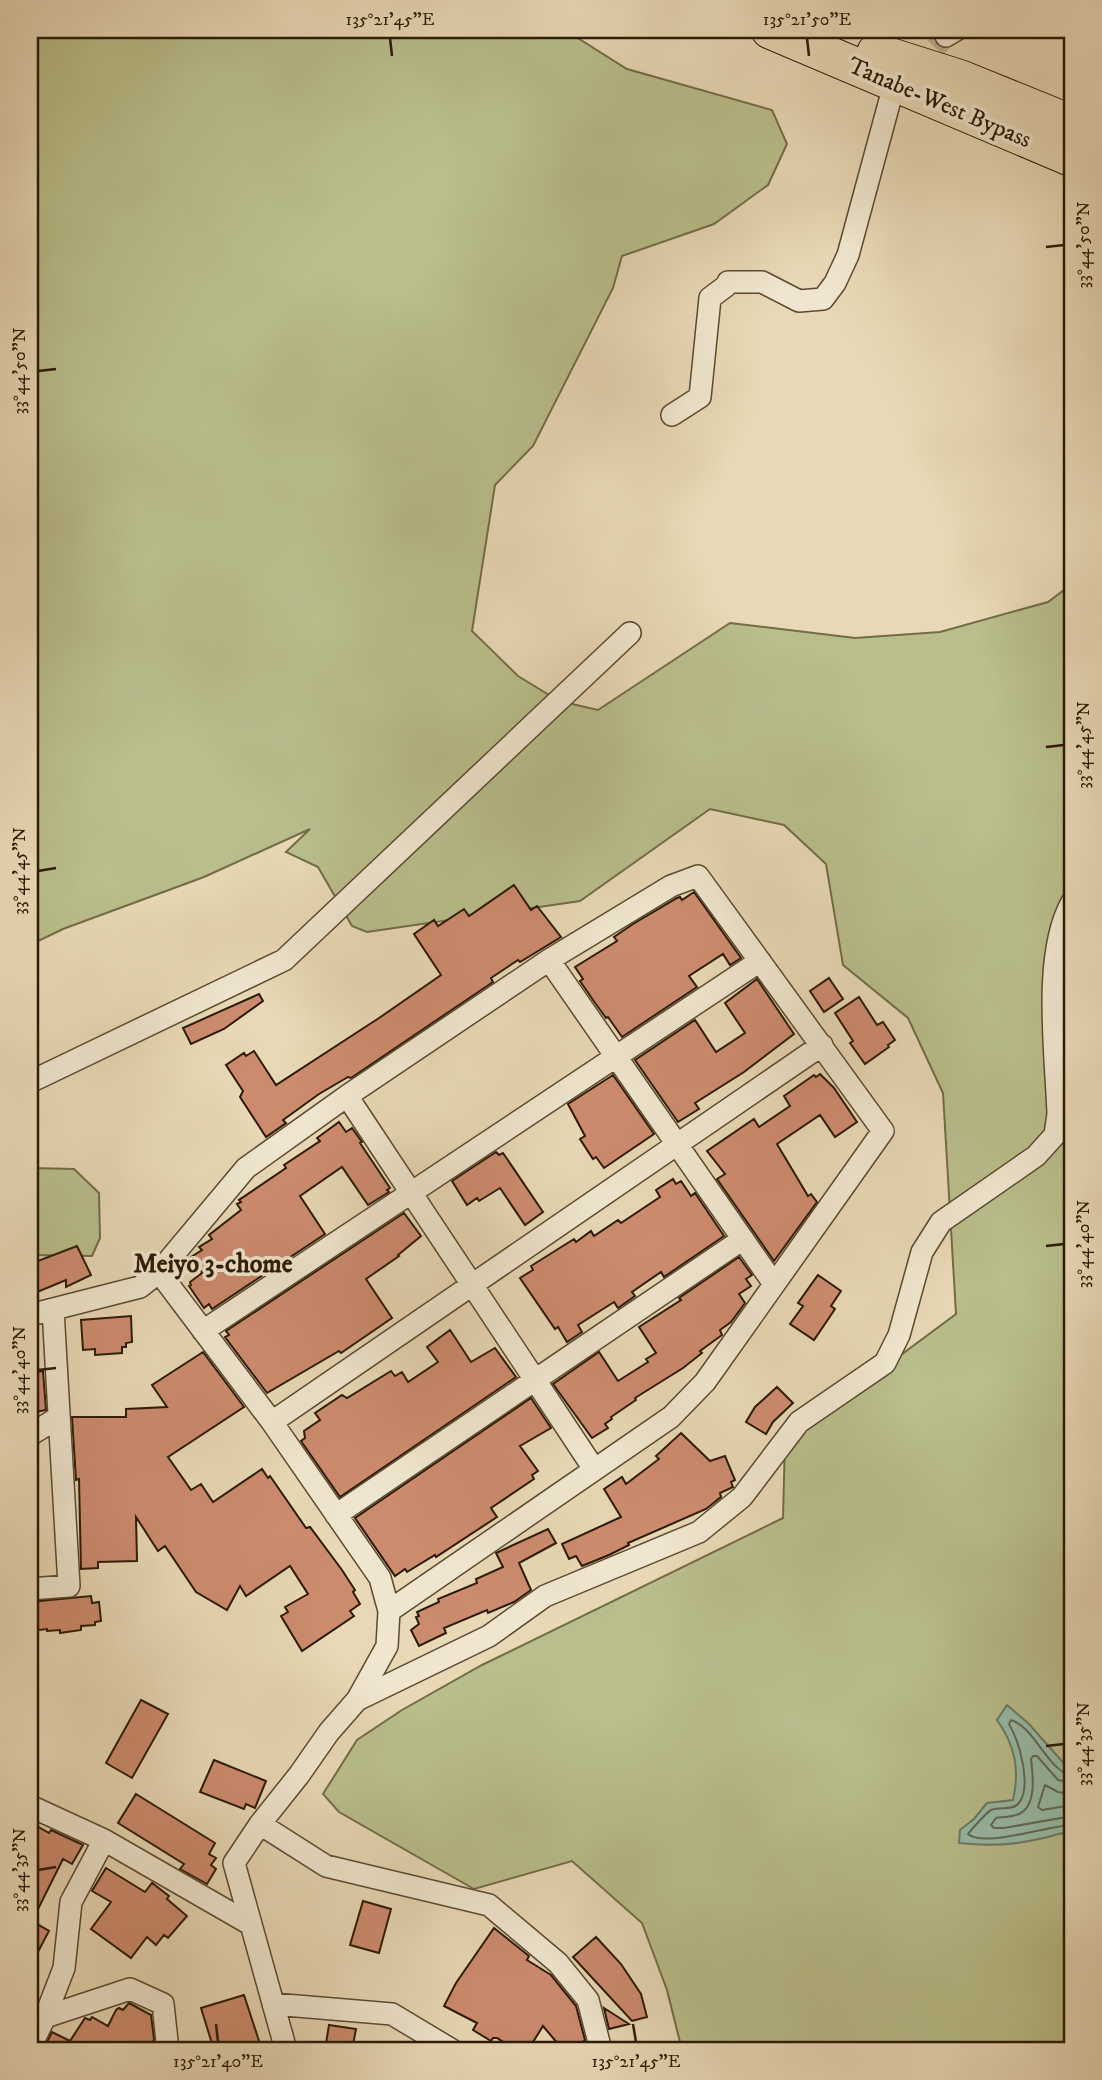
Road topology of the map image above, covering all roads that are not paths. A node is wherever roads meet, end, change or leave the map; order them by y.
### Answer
1 (770, 30) edge
2 (809, 30) edge
3 (890, 100) dead end
4 (1072, 124) edge
5 (1072, 158) edge
6 (672, 415) dead end
7 (630, 633) dead end
8 (1072, 902) edge
9 (549, 960) junction
10 (760, 961) junction
11 (822, 1045) junction
12 (616, 1057) junction
13 (30, 1082) edge
14 (347, 1096) junction
15 (677, 1144) junction
16 (411, 1193) junction
17 (743, 1240) junction
18 (159, 1272) junction
19 (774, 1284) junction
20 (472, 1285) junction
21 (53, 1310) junction
22 (30, 1315) edge
23 (203, 1331) junction
24 (535, 1380) junction
25 (59, 1417) junction
26 (272, 1422) junction
27 (30, 1434) edge
28 (594, 1469) junction
29 (336, 1515) junction
30 (30, 1589) edge
31 (389, 1611) junction
32 (357, 1700) junction
33 (30, 1806) edge
34 (260, 1824) junction
35 (104, 1840) junction
36 (250, 1924) junction
37 (272, 2004) junction
38 (45, 2017) junction
39 (30, 2048) edge
40 (163, 2050) edge
41 (286, 2050) edge
42 (452, 2050) edge
43 (601, 2050) edge

1 - 5 highway, Tanabe-West Bypass
2 - 4 highway, Tanabe-West Bypass
3 - 6 street
7 - 13 street
8 - 32 street
9 - 10 street
9 - 12 street
9 - 14 street
10 - 11 street
10 - 12 street
11 - 15 street
11 - 19 street
12 - 15 street
12 - 16 street
14 - 16 street
14 - 18 street
15 - 17 street
15 - 20 street
16 - 20 street
16 - 23 street
17 - 19 street
17 - 24 street
18 - 21 street
18 - 23 street
19 - 28 street
20 - 24 street
20 - 26 street
21 - 22 street
21 - 25 street
23 - 26 street
24 - 28 street
24 - 29 street
25 - 27 street
25 - 30 street
26 - 29 street
28 - 31 street
29 - 31 street
31 - 32 street
32 - 34 street
33 - 35 street
34 - 36 street
34 - 43 street
35 - 36 street
35 - 38 street
36 - 37 street
37 - 41 street
37 - 42 street
38 - 39 street
38 - 40 street

